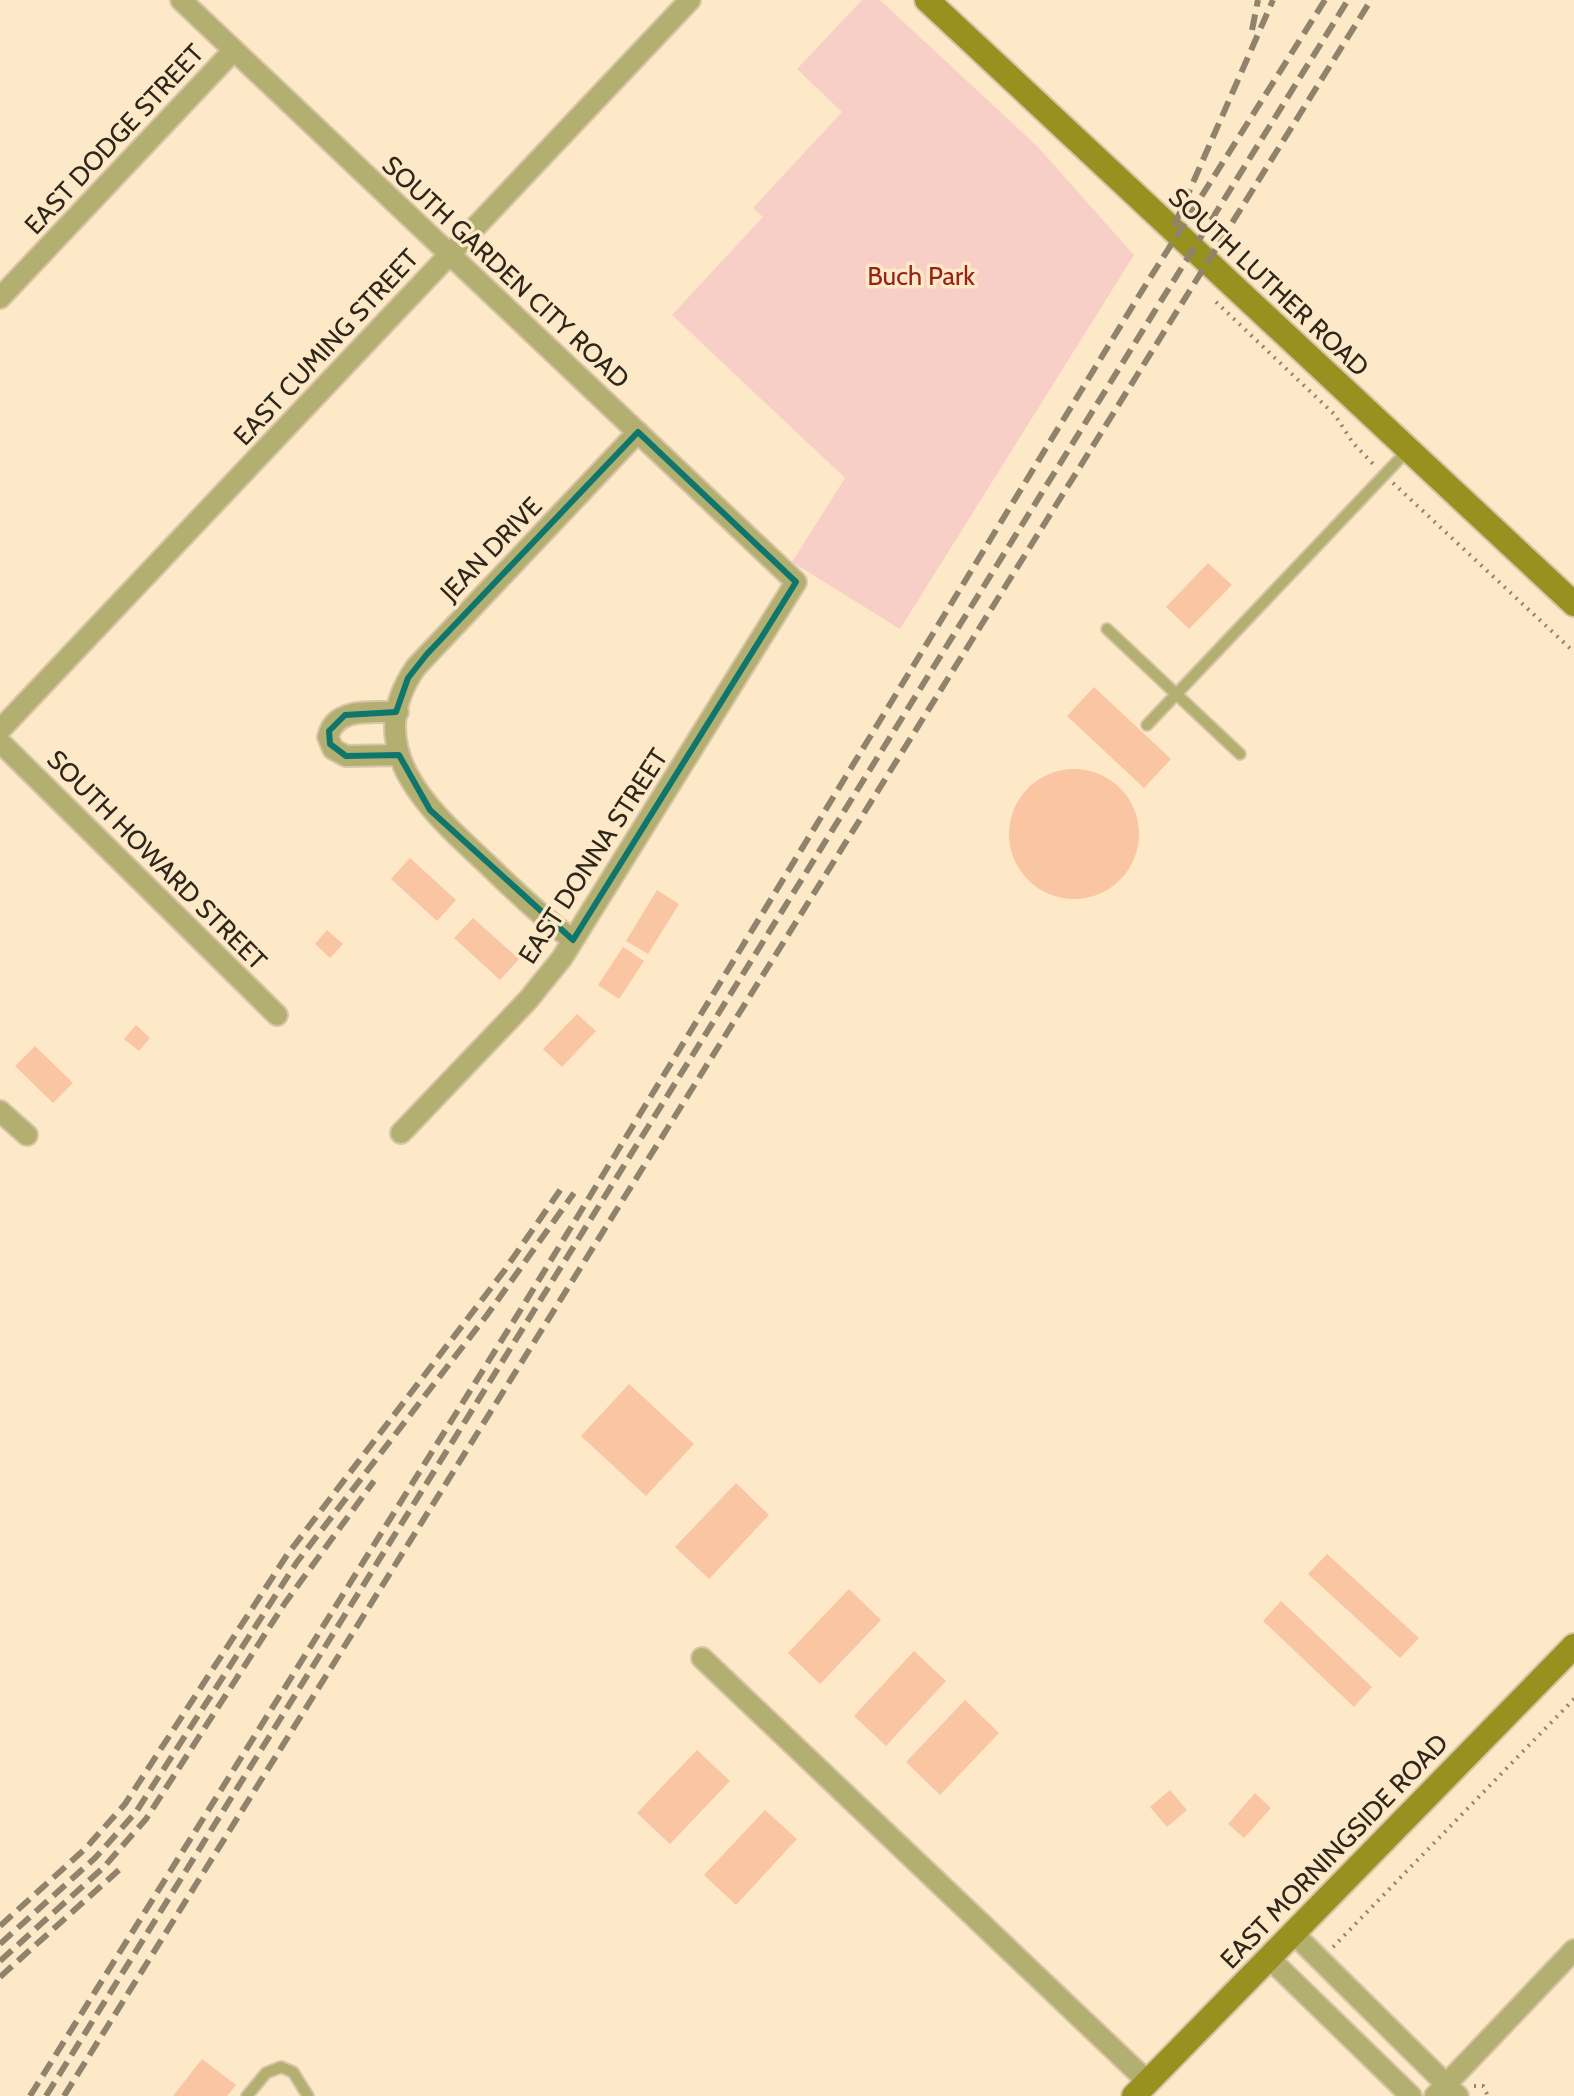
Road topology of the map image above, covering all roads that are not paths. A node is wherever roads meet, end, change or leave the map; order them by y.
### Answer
1 (181, 0) edge
2 (690, 0) edge
3 (927, 0) edge
4 (234, 50) junction
5 (450, 254) junction
6 (0, 298) edge
7 (638, 432) junction
8 (1408, 449) junction
9 (796, 582) joint
10 (1574, 604) edge
11 (1107, 629) dead end
12 (1177, 694) junction
13 (398, 712) junction
14 (1147, 725) dead end
15 (0, 730) edge
16 (0, 742) edge
17 (1240, 754) dead end
18 (399, 755) junction
19 (573, 940) junction
20 (277, 1015) dead end
21 (0, 1111) edge
22 (401, 1133) dead end
23 (27, 1135) dead end
24 (1574, 1646) edge
25 (702, 1658) dead end
26 (1293, 1933) junction
27 (1574, 1950) edge
28 (1269, 1958) junction
29 (1450, 2087) edge
30 (1141, 2089) edge
31 (247, 2096) edge
32 (308, 2096) edge
33 (1411, 2096) edge

1 - 4 street, SOUTH GARDEN CITY ROAD
2 - 5 street, EAST CUMING STREET
3 - 8 street, SOUTH LUTHER ROAD
4 - 5 street, SOUTH GARDEN CITY ROAD
4 - 6 street, EAST DODGE STREET
5 - 7 street, SOUTH GARDEN CITY ROAD
5 - 15 street, EAST CUMING STREET
7 - 9 street, SOUTH GARDEN CITY ROAD
7 - 13 street, JEAN DRIVE
8 - 10 street, SOUTH LUTHER ROAD
8 - 12 lane
9 - 19 street, EAST DONNA STREET
11 - 12 lane
12 - 14 lane
12 - 17 lane
13 - 18 street, JEAN DRIVE
13 - 18 street
16 - 20 street, SOUTH HOWARD STREET
18 - 19 street, JEAN DRIVE
19 - 22 street, EAST DONNA STREET
21 - 23 street
24 - 26 street, EAST MORNINGSIDE ROAD
25 - 30 street
26 - 28 street, EAST MORNINGSIDE ROAD
26 - 29 street
27 - 29 street
28 - 30 street, EAST MORNINGSIDE ROAD
28 - 33 street
31 - 32 lane

